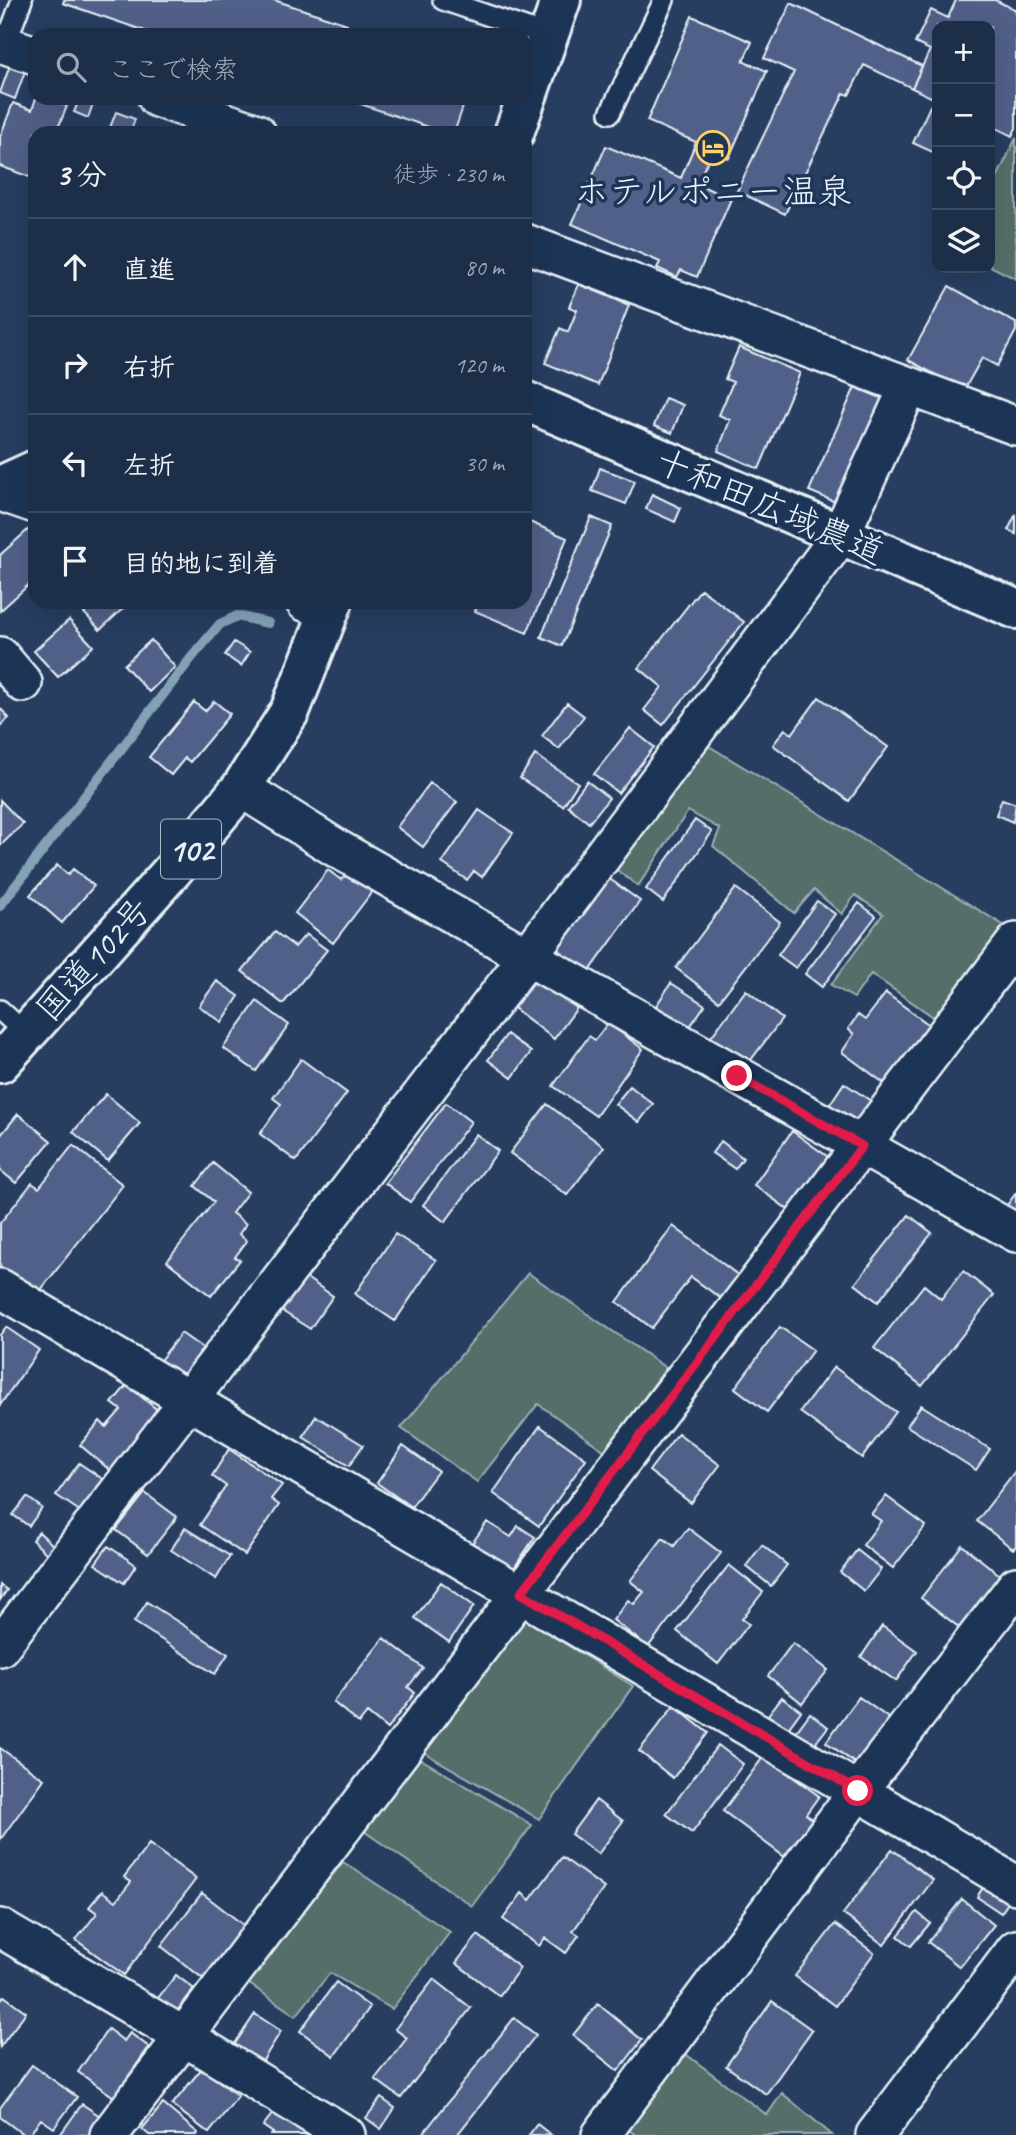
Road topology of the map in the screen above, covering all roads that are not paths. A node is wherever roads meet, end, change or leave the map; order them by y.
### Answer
1 (22, 0) edge
2 (443, 0) edge
3 (561, 0) edge
4 (664, 0) edge
5 (525, 28) edge
6 (532, 31) edge
7 (548, 36) junction
8 (13, 48) edge
9 (532, 82) edge
10 (177, 105) edge
11 (524, 105) edge
12 (610, 113) dead end
13 (237, 126) edge
14 (516, 126) edge
15 (532, 246) edge
16 (909, 386) junction
17 (532, 404) edge
18 (1016, 426) edge
19 (28, 473) edge
20 (0, 486) edge
21 (0, 492) edge
22 (28, 502) edge
23 (840, 536) junction
24 (321, 609) edge
25 (1016, 609) edge
26 (241, 788) junction
27 (1016, 942) edge
28 (528, 956) junction
29 (13, 1022) edge
30 (0, 1063) edge
31 (862, 1146) junction
32 (1016, 1233) edge
33 (0, 1288) edge
34 (187, 1401) junction
35 (1016, 1586) edge
36 (521, 1593) junction
37 (0, 1647) edge
38 (858, 1791) junction
39 (1016, 1885) edge
40 (0, 1928) edge
41 (1016, 1949) edge
42 (183, 2036) junction
43 (108, 2135) edge
44 (346, 2135) edge
45 (601, 2135) edge
46 (875, 2135) edge

1 - 8 lane
2 - 5 lane
3 - 7 main road
4 - 12 lane
6 - 7 lane
7 - 9 main road
10 - 13 street
11 - 14 main road
15 - 16 street
16 - 18 street
16 - 23 street
17 - 23 main road, 十和田広域農道
19 - 20 main road
21 - 22 street
23 - 25 main road, 十和田広域農道
23 - 28 street
24 - 26 main road, 国道102号 / 102
26 - 28 street
26 - 29 main road, 国道102号 / 102
27 - 31 street
28 - 31 street
28 - 34 street
29 - 30 main road, 国道102号 / 102
31 - 32 street
31 - 36 street
33 - 34 street
34 - 36 street
34 - 37 street
35 - 38 street
36 - 38 street
36 - 42 street
38 - 39 street
38 - 45 street
40 - 42 street
41 - 46 street
42 - 43 street
42 - 44 street

